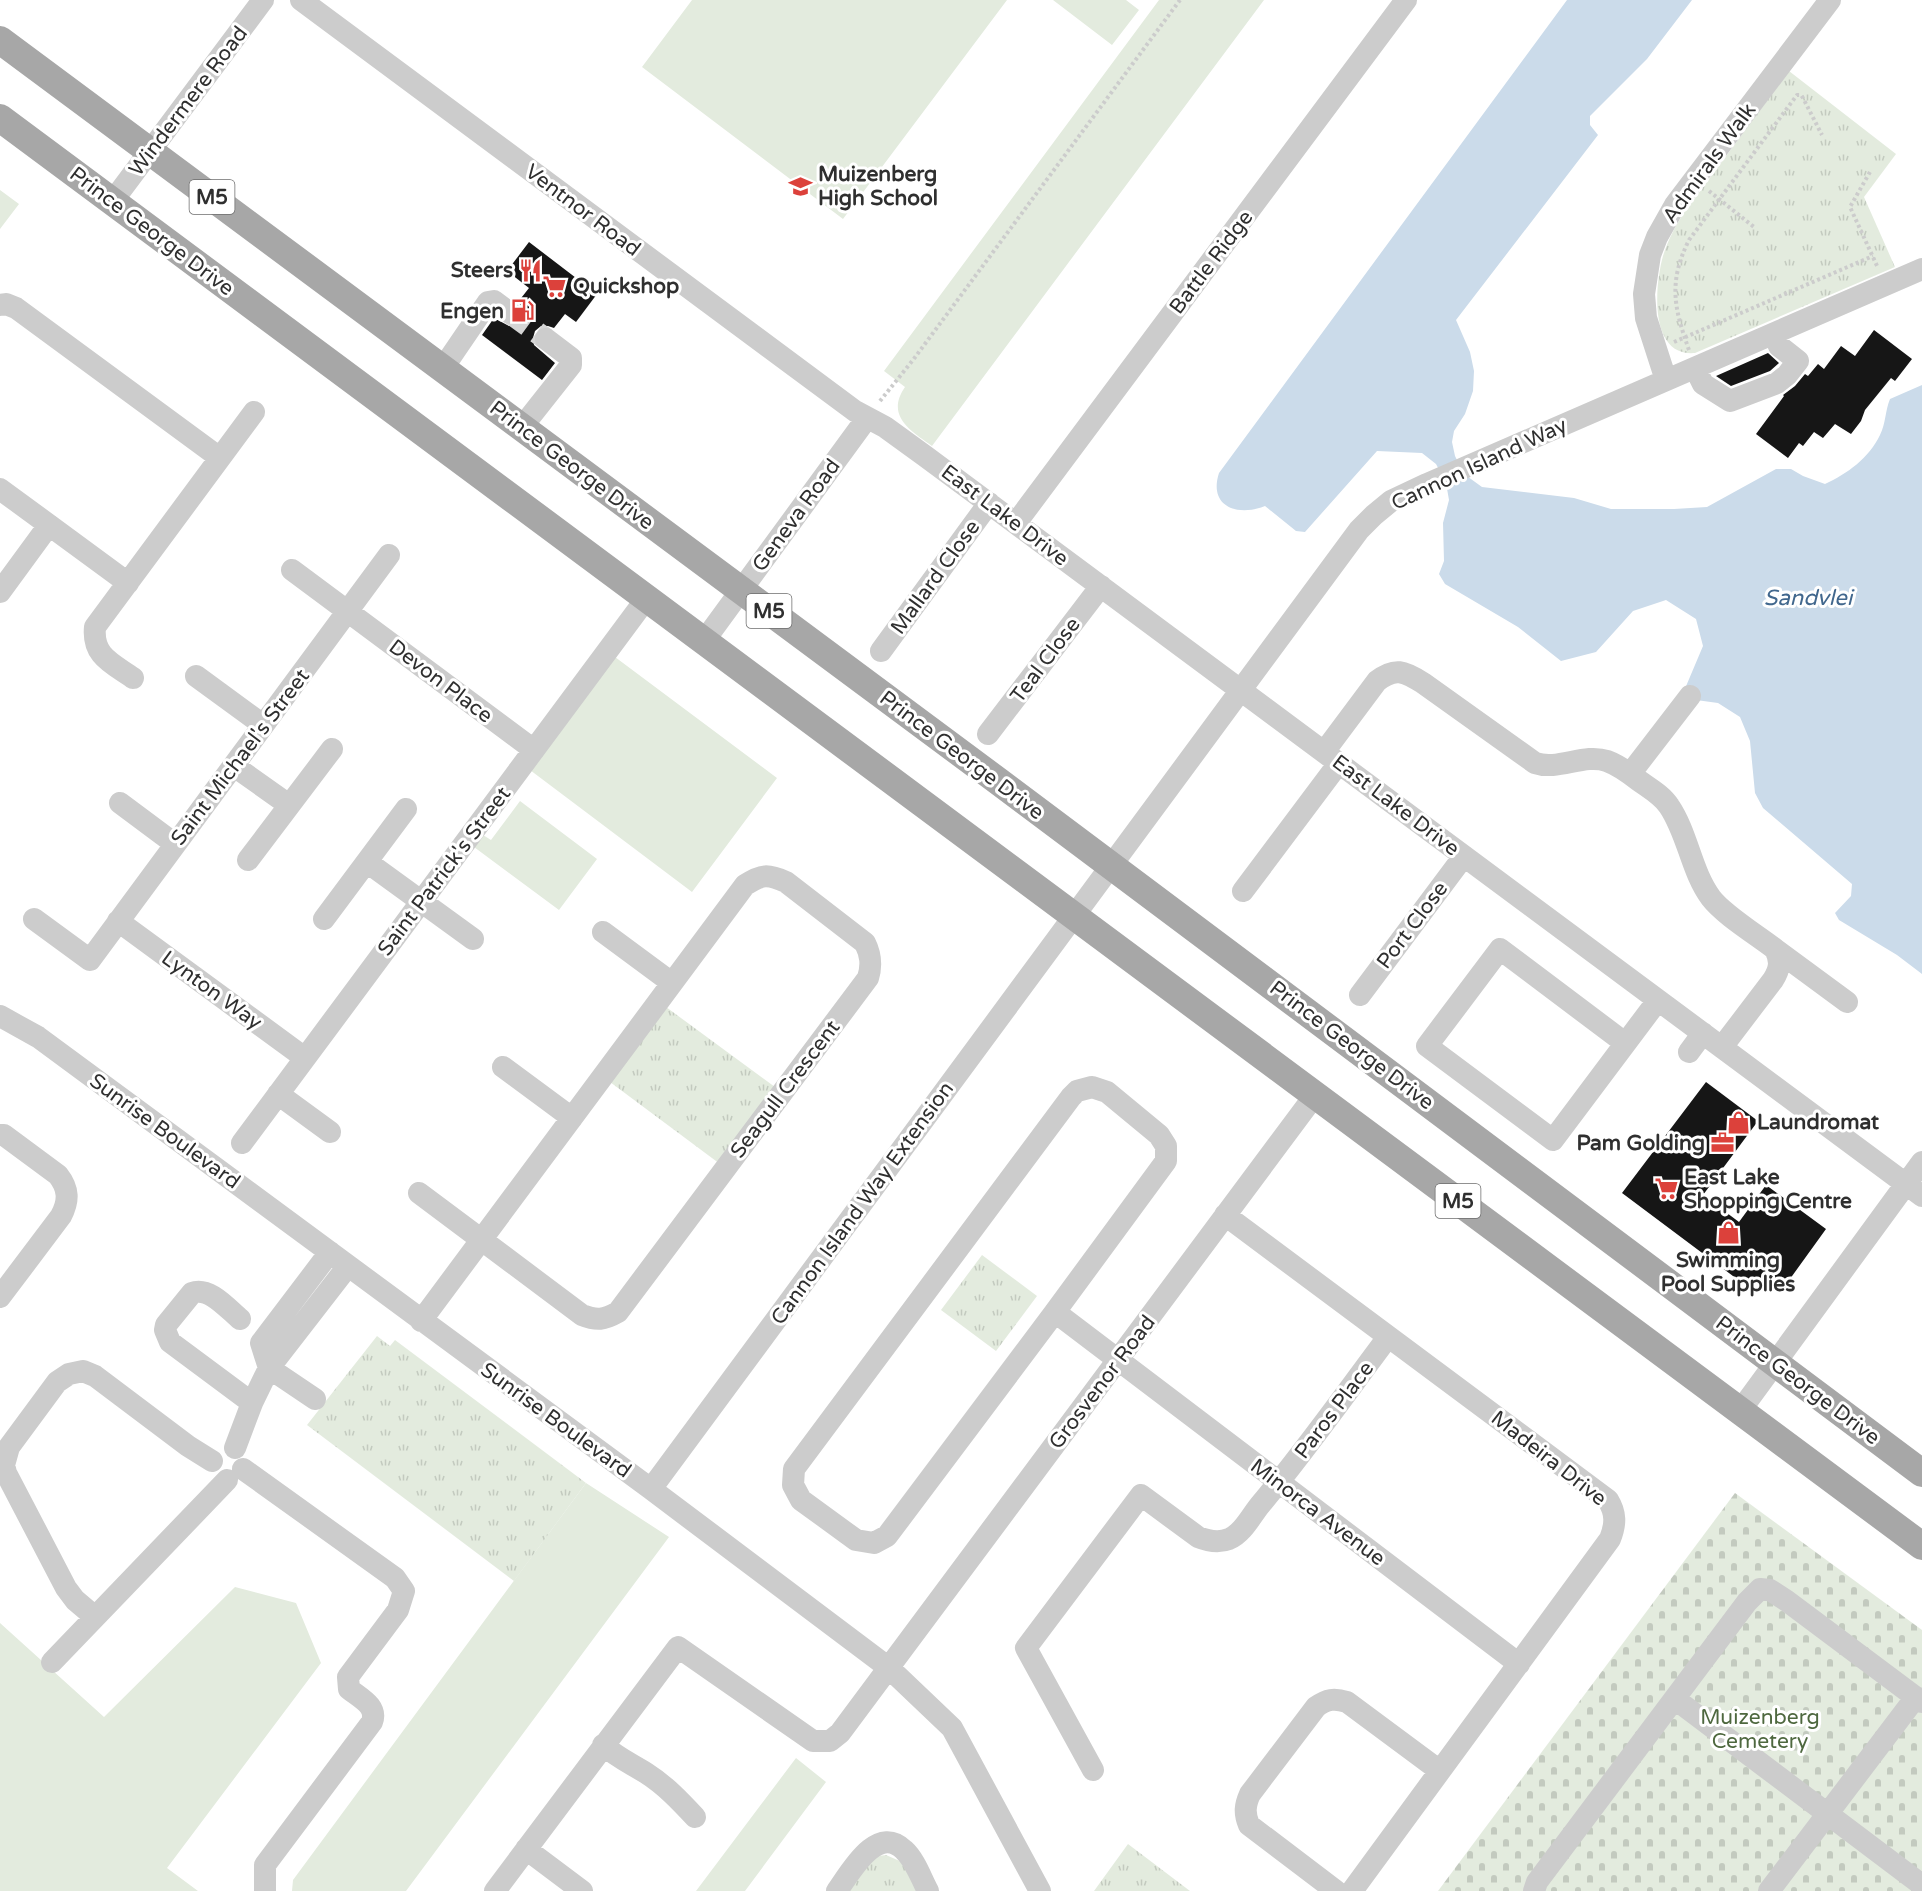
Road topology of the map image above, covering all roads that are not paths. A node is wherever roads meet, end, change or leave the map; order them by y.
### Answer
1 (263, 0) edge
2 (301, 0) edge
3 (1406, 0) edge
4 (1830, 0) edge
5 (0, 40) edge
6 (0, 118) edge
7 (151, 152) junction
8 (112, 202) junction
9 (1922, 269) edge
10 (0, 305) edge
11 (510, 312) tunnel mouth
12 (1774, 334) junction
13 (546, 339) tunnel mouth
14 (442, 368) junction
15 (1695, 368) junction
16 (1666, 380) junction
17 (254, 412) dead end
18 (867, 418) junction
19 (522, 428) junction
20 (220, 458) junction
21 (0, 489) edge
22 (989, 503) junction
23 (1016, 523) junction
24 (49, 525) junction
25 (389, 555) dead end
26 (292, 570) dead end
27 (128, 583) junction
28 (1101, 586) junction
29 (741, 590) junction
30 (0, 592) edge
31 (646, 599) junction
32 (348, 611) junction
33 (704, 641) junction
34 (881, 651) dead end
35 (196, 675) dead end
36 (133, 678) dead end
37 (1240, 690) junction
38 (1690, 696) dead end
39 (263, 725) junction
40 (988, 734) dead end
41 (332, 749) dead end
42 (534, 750) junction
43 (1332, 758) junction
44 (234, 766) junction
45 (1630, 774) junction
46 (120, 803) dead end
47 (289, 806) junction
48 (406, 809) dead end
49 (175, 844) junction
50 (1464, 856) junction
51 (248, 860) dead end
52 (367, 862) junction
53 (1110, 865) junction
54 (1243, 891) dead end
55 (422, 901) junction
56 (1073, 916) junction
57 (34, 919) dead end
58 (324, 920) dead end
59 (118, 921) junction
60 (603, 932) dead end
61 (473, 939) dead end
62 (1775, 949) junction
63 (672, 983) junction
64 (1360, 994) dead end
65 (1658, 1000) junction
66 (1846, 1002) dead end
67 (0, 1016) edge
68 (1702, 1033) junction
69 (1625, 1043) junction
70 (1722, 1047) junction
71 (1689, 1052) dead end
72 (305, 1058) junction
73 (503, 1067) dead end
74 (278, 1094) junction
75 (1315, 1095) junction
76 (572, 1118) junction
77 (330, 1132) dead end
78 (0, 1135) edge
79 (242, 1143) dead end
80 (1922, 1161) edge
81 (1914, 1190) edge
82 (418, 1193) dead end
83 (1225, 1215) junction
84 (481, 1240) junction
85 (330, 1252) junction
86 (348, 1266) junction
87 (0, 1297) edge
88 (1055, 1312) junction
89 (240, 1319) dead end
90 (421, 1321) junction
91 (1388, 1337) junction
92 (1118, 1360) junction
93 (1774, 1363) junction
94 (269, 1368) junction
95 (315, 1399) dead end
96 (252, 1403) junction
97 (1740, 1411) junction
98 (235, 1466) junction
99 (1922, 1473) edge
100 (1280, 1482) junction
101 (651, 1490) junction
102 (1922, 1546) edge
103 (95, 1617) junction
104 (52, 1662) dead end
105 (1519, 1664) junction
106 (889, 1668) junction
107 (1675, 1699) junction
108 (1919, 1699) edge
109 (603, 1745) junction
110 (1093, 1770) dead end
111 (1440, 1771) junction
112 (1827, 1814) junction
113 (695, 1816) dead end
114 (526, 1849) junction
115 (1922, 1885) edge
116 (265, 1891) edge
117 (495, 1891) edge
118 (582, 1891) edge
119 (837, 1891) edge
120 (928, 1891) edge
121 (1040, 1891) edge
122 (1336, 1891) edge
123 (1352, 1891) edge
124 (1534, 1891) edge
125 (1769, 1891) edge

1 - 7 street, Windermere Road
2 - 18 street, Ventnor Road
3 - 23 street, Battle Ridge
4 - 16 street, Admirals Walk
5 - 7 main road, Prince George Drive / M5
6 - 8 main road, Prince George Drive / M5
7 - 8 street, Windermere Road
7 - 14 main road, Prince George Drive / M5
8 - 31 main road, Prince George Drive / M5
9 - 12 street, Cannon Island Way
10 - 20 street
11 - 14 street
12 - 15 street, Cannon Island Way
12 - 15 street
13 - 19 street
14 - 19 main road, Prince George Drive / M5
15 - 16 street, Cannon Island Way
16 - 37 street, Cannon Island Way
17 - 20 street
18 - 22 street, East Lake Drive
18 - 29 street, Geneva Road
19 - 29 main road, Prince George Drive / M5
20 - 27 street
21 - 24 street
22 - 23 street, East Lake Drive
22 - 34 street, Mallard Close
23 - 28 street, East Lake Drive
24 - 27 street
24 - 30 street
25 - 32 street, Saint Michael's Street
26 - 32 street, Devon Place
27 - 36 street
28 - 37 street, East Lake Drive
28 - 40 street, Teal Close
29 - 33 street, Geneva Road
29 - 53 main road, Prince George Drive / M5
31 - 33 main road, Prince George Drive / M5
31 - 42 street, Saint Patrick's Street
32 - 39 street, Saint Michael's Street
32 - 42 street, Devon Place
33 - 56 main road, Prince George Drive / M5
35 - 39 street
37 - 43 street, East Lake Drive
37 - 53 street, Cannon Island Way
38 - 45 street
39 - 44 street, Saint Michael's Street
41 - 47 street
42 - 55 street, Saint Patrick's Street
43 - 45 street
43 - 50 street, East Lake Drive
43 - 54 street
44 - 47 street
44 - 49 street, Saint Michael's Street
45 - 62 street
46 - 49 street
47 - 51 street
48 - 52 street
49 - 59 street, Saint Michael's Street
50 - 64 street, Port Close
50 - 65 street, East Lake Drive
52 - 55 street
52 - 58 street
53 - 56 street, Cannon Island Way Extension
53 - 93 main road, Prince George Drive / M5
55 - 61 street
55 - 72 street, Saint Patrick's Street
56 - 75 main road, Prince George Drive / M5
56 - 101 street, Cannon Island Way Extension
57 - 59 street, Saint Michael's Street
59 - 72 street, Lynton Way
60 - 63 street
62 - 66 street
62 - 70 street
63 - 76 street, Seagull Crescent
63 - 84 street, Seagull Crescent
65 - 68 street, East Lake Drive
65 - 69 street
67 - 85 street, Sunrise Boulevard
68 - 70 street, East Lake Drive
68 - 71 street
69 - 69 street
70 - 81 street, East Lake Drive
72 - 74 street, Saint Patrick's Street
73 - 76 street
74 - 77 street
74 - 79 street, Saint Patrick's Street
75 - 83 street, Grosvenor Road
75 - 97 main road, Prince George Drive / M5
76 - 84 street, Seagull Crescent
78 - 87 street
80 - 81 street
81 - 93 street
82 - 84 street, Seagull Crescent
83 - 91 street, Madeira Drive
83 - 92 street, Grosvenor Road
84 - 90 street, Seagull Crescent
85 - 86 street, Sunrise Boulevard
85 - 94 street
86 - 90 street, Sunrise Boulevard
86 - 94 street
88 - 88 street
88 - 92 street, Minorca Avenue
89 - 96 street
90 - 101 street, Sunrise Boulevard
91 - 100 street, Paros Place
91 - 105 street, Madeira Drive
92 - 100 street, Minorca Avenue
92 - 106 street, Grosvenor Road
93 - 97 street
93 - 99 main road, Prince George Drive / M5
94 - 95 street
94 - 96 street
96 - 98 street
97 - 102 main road, Prince George Drive / M5
98 - 103 street
98 - 103 street
98 - 116 street
100 - 105 street, Minorca Avenue
100 - 110 street, Paros Place
101 - 106 street, Sunrise Boulevard
103 - 104 street
105 - 111 street, Madeira Drive
106 - 109 street, Grosvenor Road
106 - 121 street, Sunrise Boulevard
107 - 108 street
107 - 112 street
107 - 124 street
108 - 112 street
109 - 113 street
109 - 114 street
111 - 122 street
111 - 123 street, Madeira Drive
112 - 115 street
112 - 125 street
114 - 117 street
114 - 118 street
119 - 120 street

